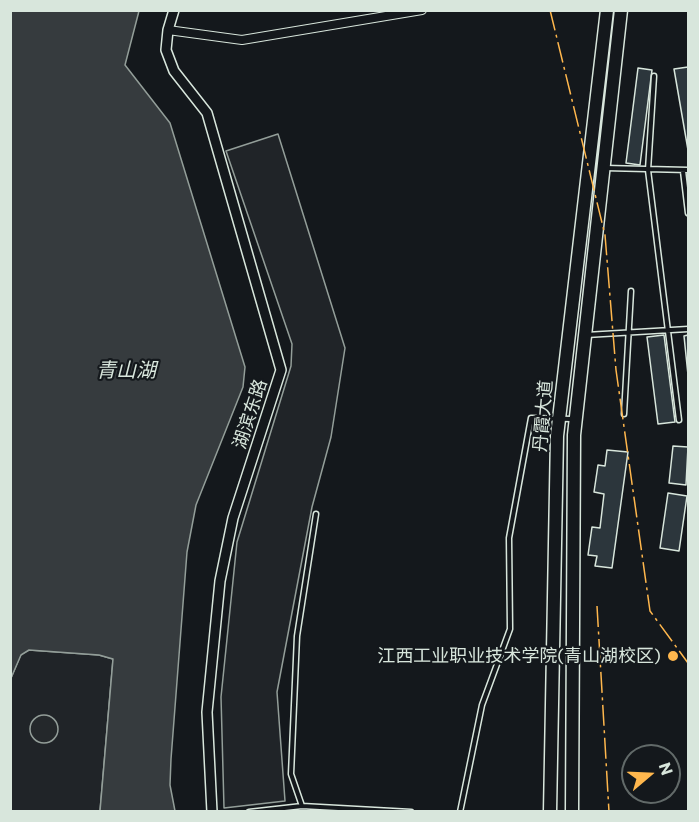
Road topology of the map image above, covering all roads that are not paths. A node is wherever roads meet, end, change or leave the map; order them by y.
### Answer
1 (174, 10) edge
2 (422, 10) edge
3 (605, 10) edge
4 (620, 10) edge
5 (168, 30) junction
6 (654, 76) dead end
7 (604, 168) junction
8 (648, 170) junction
9 (688, 170) edge
10 (683, 171) junction
11 (688, 213) edge
12 (632, 291) dead end
13 (688, 329) edge
14 (668, 331) junction
15 (629, 333) junction
16 (585, 334) junction
17 (624, 414) dead end
18 (559, 419) junction
19 (576, 419) junction
20 (678, 420) dead end
21 (316, 514) dead end
22 (302, 806) junction
23 (212, 812) edge
24 (249, 812) edge
25 (411, 812) edge
26 (460, 812) edge
27 (550, 812) edge
28 (572, 812) edge

1 - 5 street, 湖滨东路
2 - 5 street
3 - 18 main road, 丹霞大道
4 - 7 main road, 丹霞大道
5 - 23 street, 湖滨东路
6 - 8 lane
7 - 8 lane
7 - 16 main road, 丹霞大道
8 - 10 lane
8 - 14 lane
9 - 10 lane
10 - 11 lane
12 - 15 lane
13 - 14 lane
14 - 15 lane
14 - 20 lane
15 - 16 lane
15 - 17 lane
16 - 19 main road, 丹霞大道
18 - 19 lane
18 - 26 lane
18 - 27 main road, 丹霞大道
19 - 28 main road, 丹霞大道
21 - 22 lane
22 - 24 lane
22 - 25 lane

